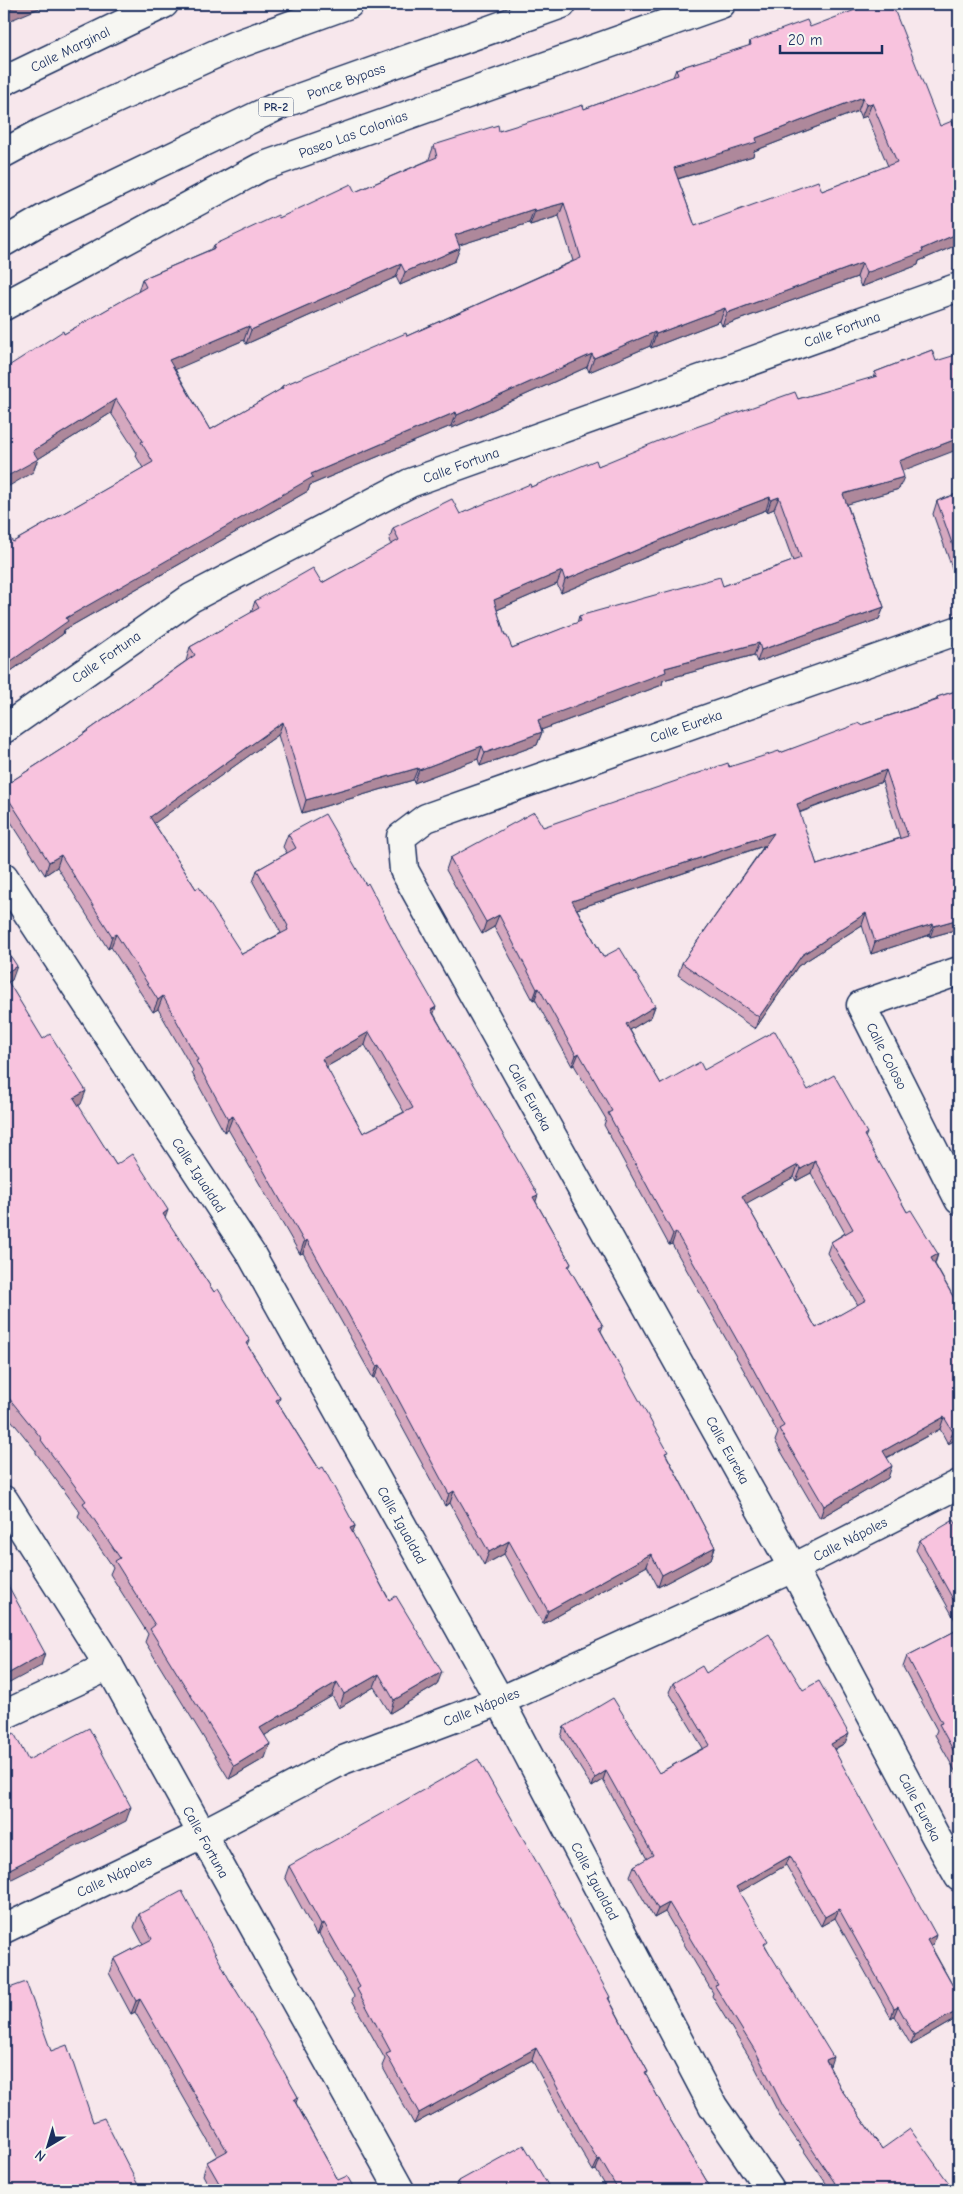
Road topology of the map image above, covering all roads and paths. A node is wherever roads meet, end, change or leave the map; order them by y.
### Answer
1 (164, 4) edge
2 (349, 4) edge
3 (562, 4) edge
4 (721, 4) edge
5 (4, 81) edge
6 (4, 153) edge
7 (4, 242) edge
8 (959, 288) edge
9 (4, 306) edge
10 (959, 630) edge
11 (4, 728) edge
12 (4, 877) edge
13 (959, 971) edge
14 (959, 1200) edge
15 (959, 1484) edge
16 (4, 1500) edge
17 (793, 1568) junction
18 (109, 1666) junction
19 (500, 1701) junction
20 (4, 1715) edge
21 (202, 1834) junction
22 (959, 1876) edge
23 (4, 1929) edge
24 (400, 2190) edge
25 (770, 2190) edge

1 - 5 main road, Calle Marginal
2 - 6 main road
3 - 7 main road, Ponce Bypass / PR-2
4 - 9 main road, Paseo Las Colonias
8 - 11 main road, Calle Fortuna
10 - 17 main road, Calle Eureka
12 - 19 main road, Calle Igualdad
13 - 14 main road, Calle Coloso
15 - 17 main road, Calle Nápoles
16 - 18 main road, Calle Fortuna
17 - 19 main road, Calle Nápoles
17 - 22 main road, Calle Eureka
18 - 20 main road
18 - 21 main road, Calle Fortuna
19 - 21 main road, Calle Nápoles
19 - 25 main road, Calle Igualdad
21 - 23 main road, Calle Nápoles
21 - 24 main road, Calle Fortuna

